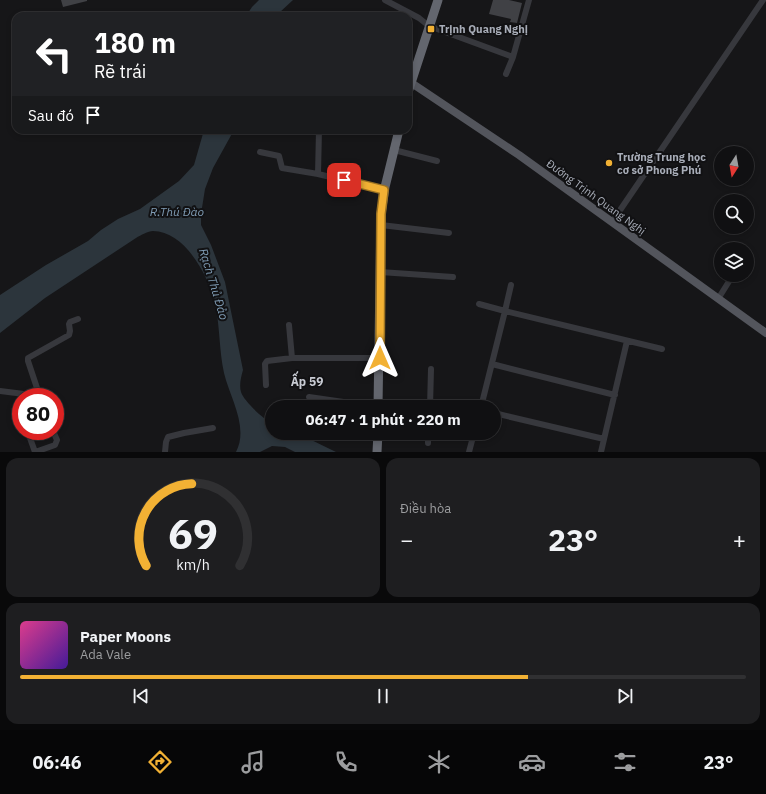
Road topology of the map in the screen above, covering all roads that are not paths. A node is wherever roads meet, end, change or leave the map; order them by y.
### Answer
1 (385, 0) edge
2 (438, 0) edge
3 (529, 0) edge
4 (762, 0) edge
5 (408, 12) edge
6 (412, 14) edge
7 (430, 26) junction
8 (513, 57) junction
9 (412, 73) edge
10 (506, 74) dead end
11 (412, 79) edge
12 (319, 134) edge
13 (398, 134) edge
14 (394, 150) junction
15 (260, 152) dead end
16 (436, 161) dead end
17 (318, 174) junction
18 (384, 190) junction
19 (612, 222) junction
20 (381, 225) junction
21 (449, 233) dead end
22 (380, 272) junction
23 (453, 277) dead end
24 (728, 282) edge
25 (511, 285) dead end
26 (718, 298) junction
27 (479, 304) dead end
28 (504, 311) junction
29 (78, 319) dead end
30 (289, 325) dead end
31 (766, 333) edge
32 (627, 341) junction
33 (662, 349) dead end
34 (292, 358) junction
35 (380, 358) junction
36 (492, 364) junction
37 (432, 369) dead end
38 (266, 385) dead end
39 (37, 388) edge
40 (0, 391) edge
41 (12, 392) edge
42 (615, 394) junction
43 (309, 397) dead end
44 (330, 400) edge
45 (378, 400) edge
46 (430, 400) edge
47 (483, 400) edge
48 (501, 415) edge
49 (213, 428) dead end
50 (604, 439) junction
51 (31, 440) edge
52 (56, 440) edge
53 (378, 440) edge
54 (472, 440) edge
55 (35, 452) edge
56 (165, 452) edge
57 (377, 452) edge
58 (469, 452) edge
59 (601, 452) edge

1 - 5 street
2 - 7 highway
3 - 8 street
4 - 19 street
6 - 7 street
7 - 8 street
7 - 9 highway
8 - 10 street
11 - 19 main road, Đường Trịnh Quang Nghị
12 - 17 street
13 - 14 highway
14 - 16 street
14 - 18 highway
15 - 17 street
17 - 18 street
18 - 20 highway
19 - 26 main road, Đường Trịnh Quang Nghị
20 - 21 street
20 - 22 highway
22 - 23 street
22 - 35 highway
24 - 26 street
25 - 28 street
26 - 31 main road, Đường Trịnh Quang Nghị
27 - 28 street
28 - 32 street
28 - 36 street
29 - 39 street
30 - 34 street
32 - 33 street
32 - 42 street
34 - 35 street
34 - 38 street
35 - 45 highway
36 - 42 street
36 - 47 street
37 - 46 street
40 - 41 street
42 - 50 street
43 - 44 street
48 - 50 street
49 - 56 street
50 - 59 street
51 - 55 street
52 - 55 street
53 - 57 highway
54 - 58 street

